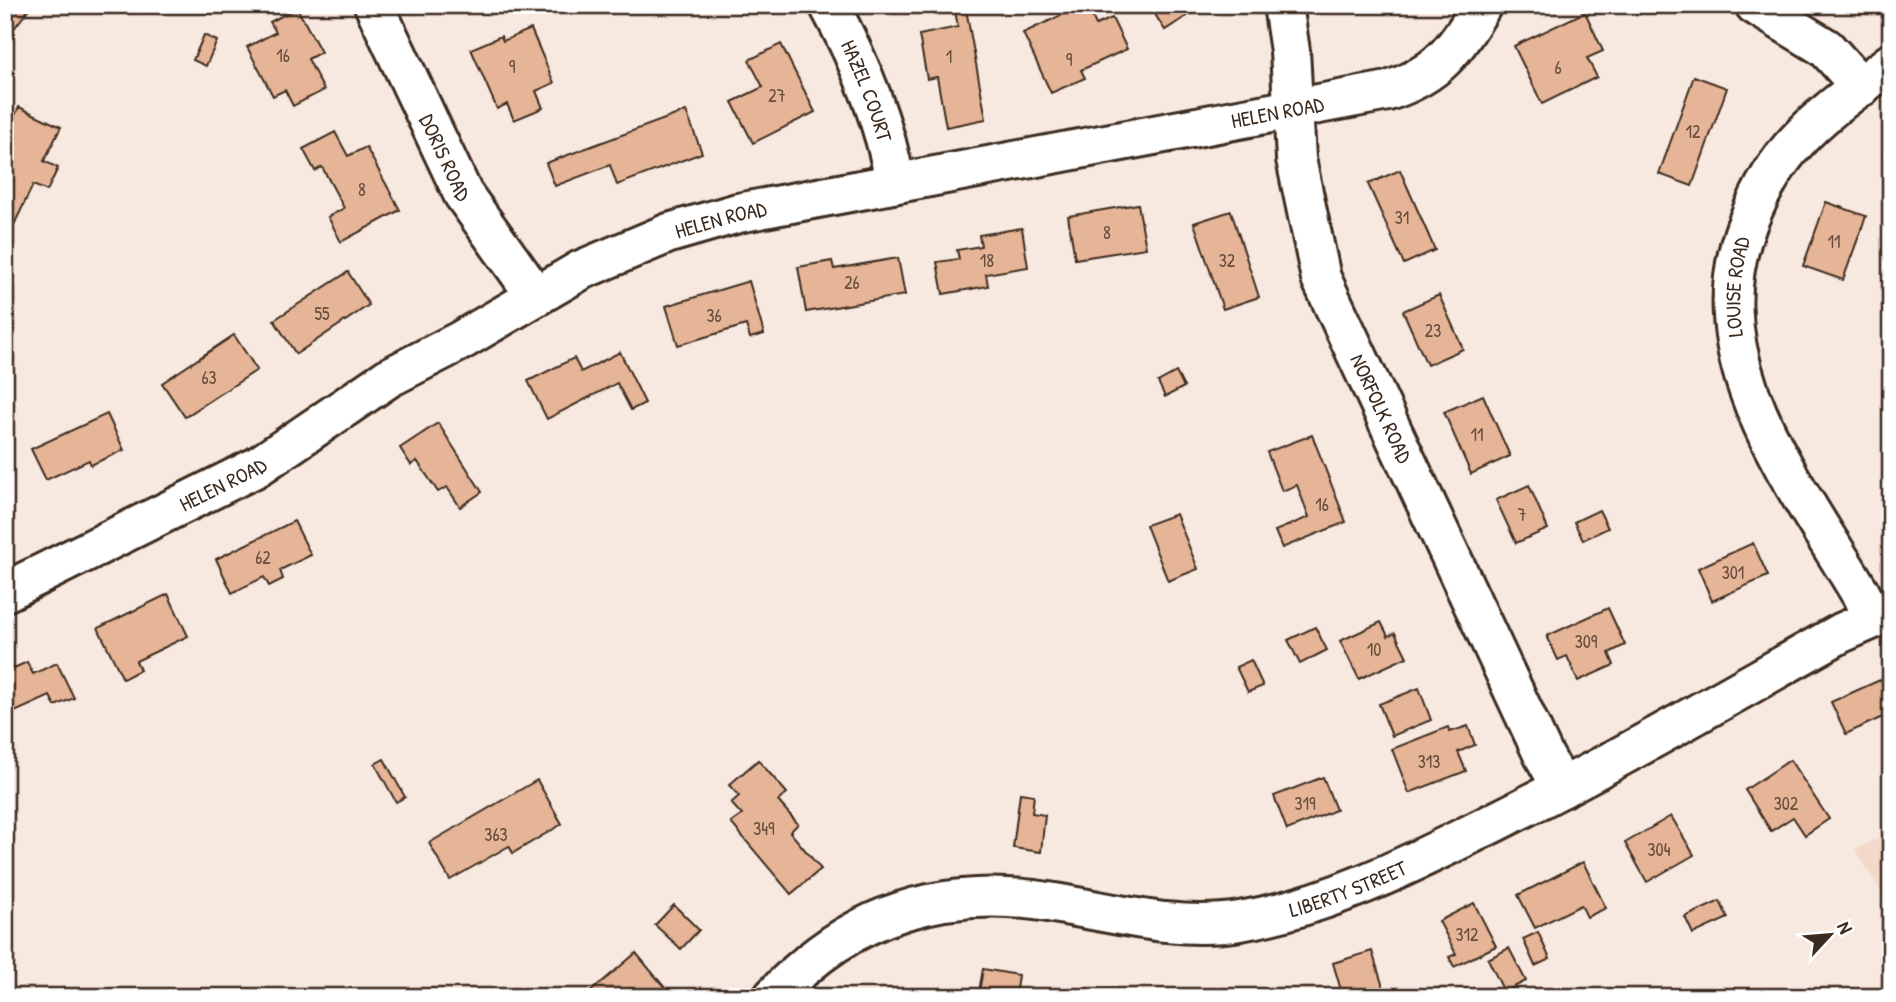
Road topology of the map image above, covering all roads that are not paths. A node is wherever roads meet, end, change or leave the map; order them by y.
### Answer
1 (374, 5) edge
2 (829, 5) edge
3 (1283, 5) edge
4 (1482, 5) edge
5 (1755, 5) edge
6 (1891, 63) edge
7 (1861, 86) junction
8 (1292, 109) junction
9 (895, 183) junction
10 (536, 296) junction
11 (5, 592) edge
12 (1881, 615) edge
13 (1562, 788) junction
14 (773, 997) edge

1 - 10 street, DORIS ROAD
2 - 9 street, HAZEL COURT
3 - 8 street, NORFOLK ROAD
4 - 8 street, HELEN ROAD
5 - 7 street
6 - 7 street, LOUISE ROAD
7 - 12 street, LOUISE ROAD
8 - 9 street, HELEN ROAD
8 - 13 street, NORFOLK ROAD
9 - 10 street, HELEN ROAD
10 - 11 street, HELEN ROAD
12 - 13 street, LIBERTY STREET
13 - 14 street, LIBERTY STREET

